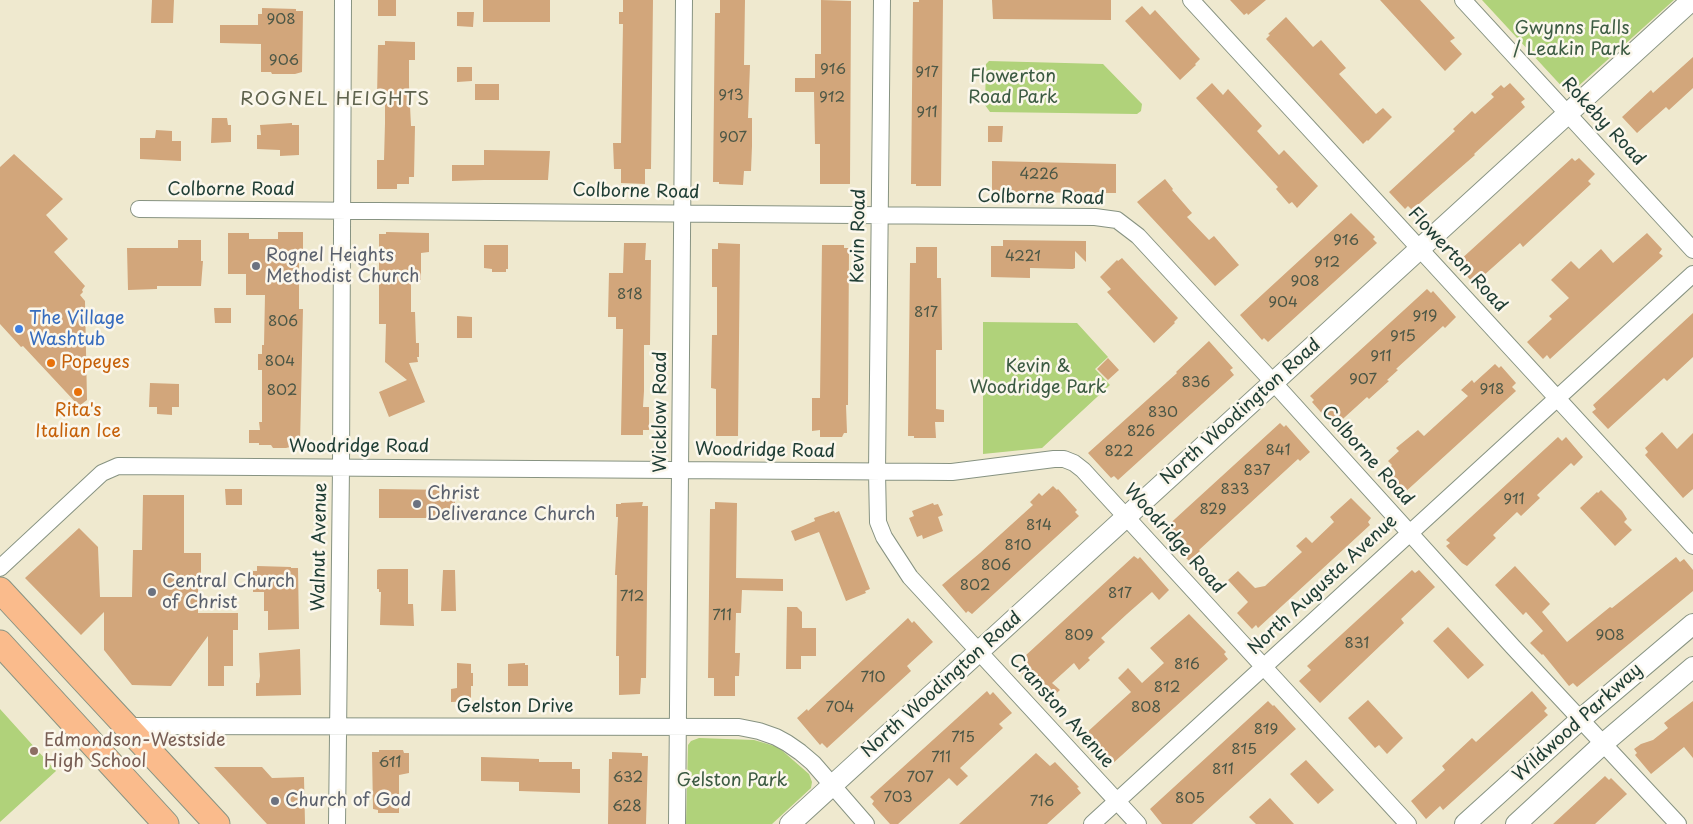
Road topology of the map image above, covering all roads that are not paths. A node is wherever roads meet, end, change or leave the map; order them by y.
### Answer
1 (343, 0) edge
2 (684, 0) edge
3 (882, 0) edge
4 (1190, 0) edge
5 (1463, 0) edge
6 (1692, 0) edge
7 (1568, 114) junction
8 (139, 209) dead end
9 (342, 210) junction
10 (682, 213) junction
11 (879, 214) junction
12 (1419, 248) junction
13 (1693, 250) edge
14 (1693, 274) edge
15 (1274, 382) junction
16 (1558, 399) junction
17 (341, 467) junction
18 (680, 470) junction
19 (877, 472) junction
20 (1126, 516) junction
21 (1409, 532) junction
22 (1693, 546) edge
23 (0, 568) edge
24 (0, 590) edge
25 (1693, 624) edge
26 (0, 643) edge
27 (979, 651) junction
28 (1264, 667) junction
29 (1693, 667) edge
30 (1581, 719) junction
31 (337, 725) junction
32 (126, 726) junction
33 (678, 727) junction
34 (1604, 743) junction
35 (832, 786) junction
36 (1117, 801) junction
37 (166, 824) edge
38 (216, 824) edge
39 (336, 824) edge
40 (677, 824) edge
41 (790, 824) edge
42 (866, 824) edge
43 (1092, 824) edge
44 (1138, 824) edge
45 (1408, 824) edge
46 (1465, 824) edge
47 (1516, 824) edge
48 (1678, 824) edge

1 - 9 street, Walnut Avenue
2 - 10 street, Wicklow Road
3 - 11 street, Kevin Road
4 - 12 street, Flowerton Road
5 - 7 street, Rokeby Road
6 - 7 street, North Woodington Road
7 - 12 street, North Woodington Road
7 - 13 street, Rokeby Road
8 - 9 street, Colborne Road
9 - 10 street, Colborne Road
9 - 17 street, Walnut Avenue
10 - 11 street, Colborne Road
10 - 18 street, Wicklow Road
11 - 15 street, Colborne Road
11 - 19 street, Kevin Road
12 - 15 street, North Woodington Road
12 - 16 street, Flowerton Road
14 - 16 street, North Augusta Avenue
15 - 20 street, North Woodington Road
15 - 21 street, Colborne Road
16 - 21 street, North Augusta Avenue
16 - 22 street, Flowerton Road
17 - 18 street, Woodridge Road
17 - 23 street, Woodridge Road
17 - 31 street, Walnut Avenue
18 - 19 street, Woodridge Road
18 - 33 street, Wicklow Road
19 - 20 street, Woodridge Road
19 - 27 street, Cranston Avenue
20 - 27 street, North Woodington Road
20 - 28 street, Woodridge Road
21 - 28 street, North Augusta Avenue
21 - 30 street, Colborne Road
24 - 32 main road
25 - 30 street, Wildwood Parkway
26 - 37 main road
27 - 35 street, North Woodington Road
27 - 36 street, Cranston Avenue
28 - 36 street, North Augusta Avenue
28 - 45 street, Woodridge Road
29 - 34 street, Wildwood Parkway
30 - 34 street, Colborne Road
30 - 46 street, Wildwood Parkway
31 - 32 street, Gelston Drive
31 - 33 street, Gelston Drive
31 - 39 street, Walnut Avenue
32 - 38 main road
33 - 35 street, Gelston Drive
33 - 40 street, Wicklow Road
34 - 47 street, Wildwood Parkway
34 - 48 street, Colborne Road
35 - 41 street, North Woodington Road
35 - 42 street, Gelston Drive
36 - 43 street, North Augusta Avenue
36 - 44 street, Cranston Avenue

